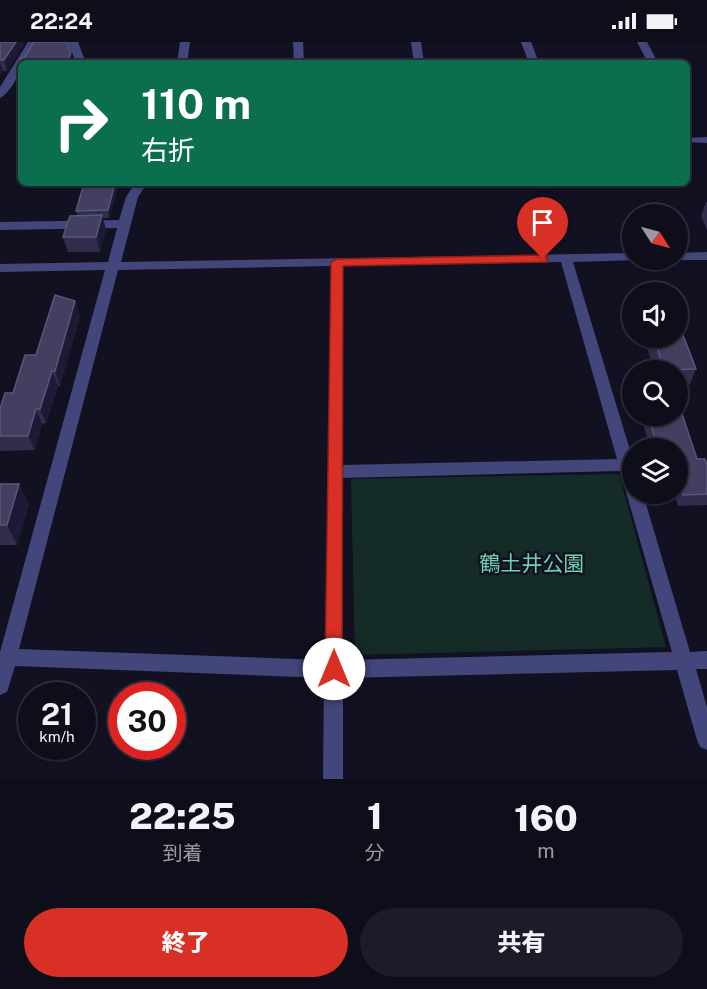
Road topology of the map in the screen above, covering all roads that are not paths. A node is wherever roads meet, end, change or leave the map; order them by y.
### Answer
1 (33, 42) edge
2 (74, 42) edge
3 (185, 42) edge
4 (298, 42) edge
5 (416, 42) edge
6 (526, 42) edge
7 (642, 42) edge
8 (22, 60) edge
9 (80, 60) edge
10 (182, 60) edge
11 (299, 60) edge
12 (419, 60) edge
13 (533, 60) edge
14 (651, 60) edge
15 (18, 66) edge
16 (0, 95) edge
17 (690, 137) edge
18 (707, 140) edge
19 (139, 186) edge
20 (124, 224) junction
21 (0, 226) edge
22 (707, 256) edge
23 (688, 257) edge
24 (622, 258) edge
25 (566, 259) junction
26 (337, 262) junction
27 (113, 266) junction
28 (0, 268) edge
29 (622, 448) edge
30 (622, 465) edge
31 (335, 472) junction
32 (638, 504) edge
33 (8, 657) junction
34 (707, 660) edge
35 (684, 661) junction
36 (334, 669) junction
37 (0, 686) edge
38 (707, 740) edge
39 (333, 779) edge

1 - 8 street
2 - 9 street
3 - 10 street
4 - 11 street
5 - 12 street
6 - 13 street
7 - 14 street
15 - 16 street
17 - 18 street
19 - 20 street
20 - 21 street
20 - 27 street
22 - 23 street
24 - 25 street
25 - 26 street
25 - 29 street
26 - 27 street
26 - 31 street
27 - 28 street
27 - 33 street
30 - 31 street
31 - 36 street
32 - 35 street
33 - 36 street
33 - 37 street
34 - 35 street
35 - 36 street
35 - 38 street
36 - 39 street

